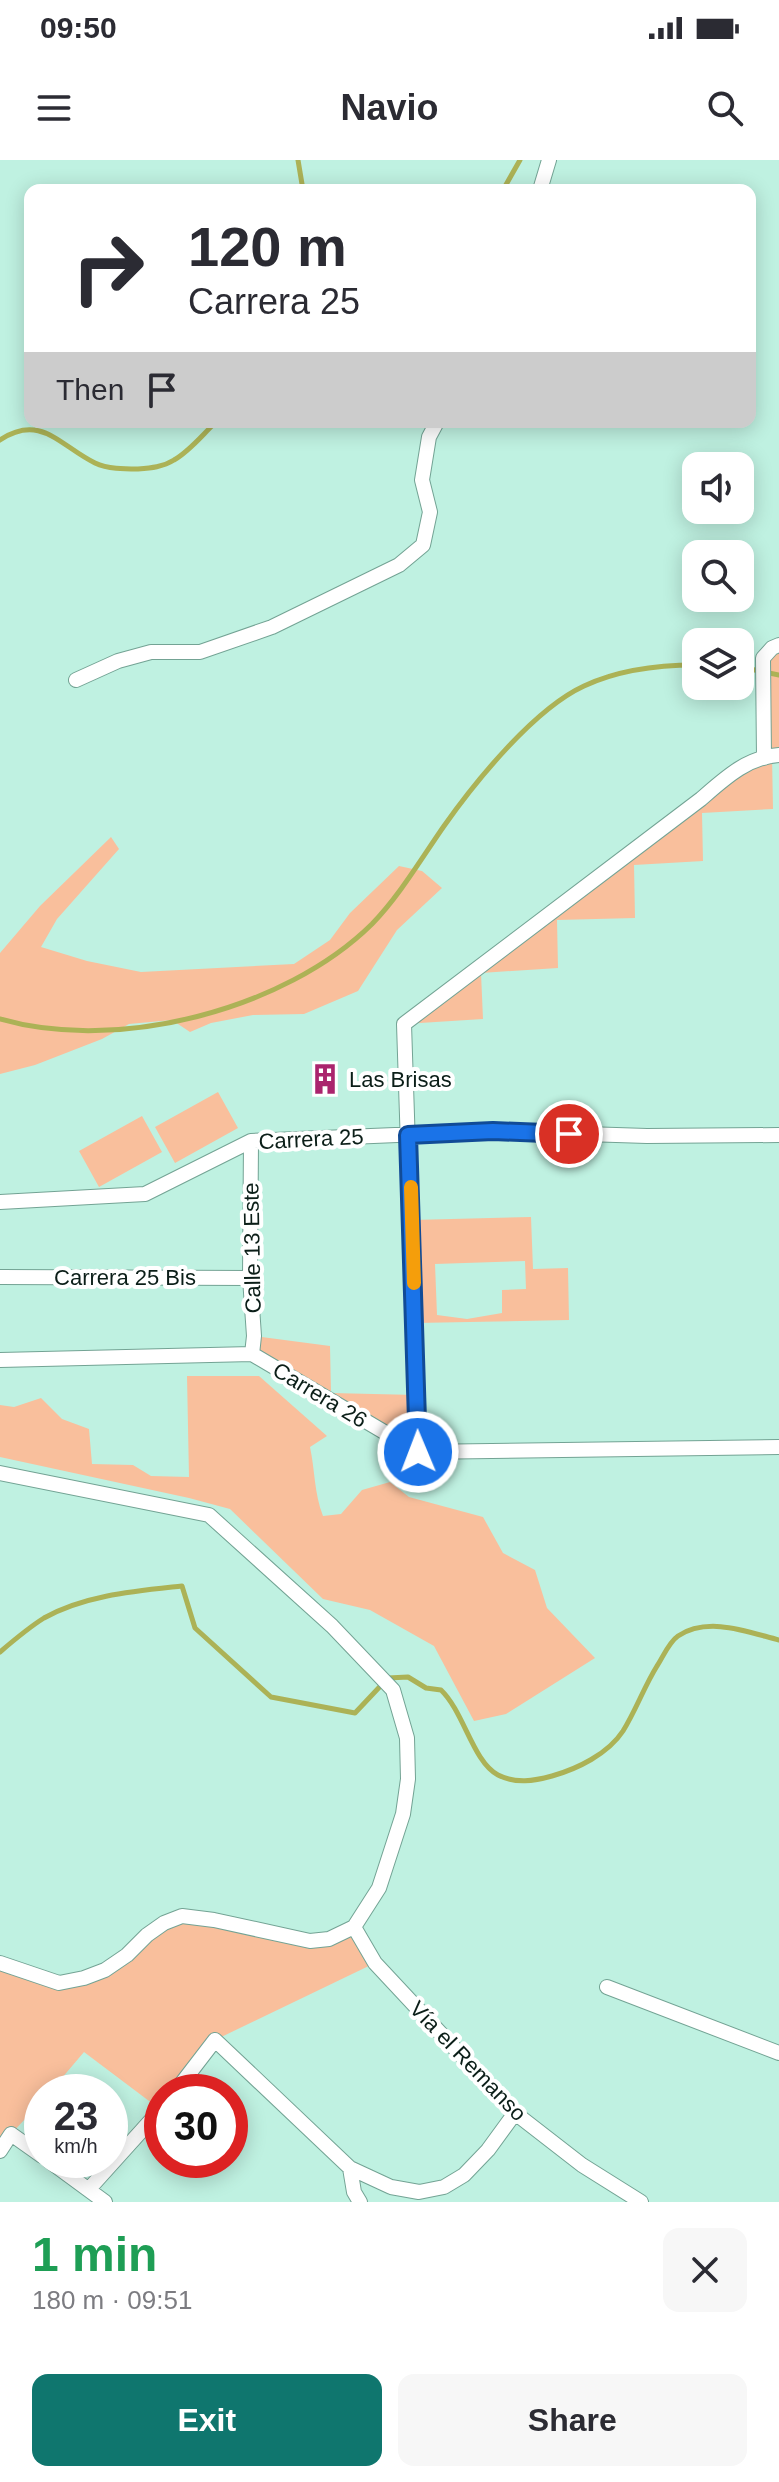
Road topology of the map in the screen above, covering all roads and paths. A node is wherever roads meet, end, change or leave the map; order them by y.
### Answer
1 (549, 160) edge
2 (542, 184) edge
3 (434, 428) edge
4 (773, 649) edge
5 (76, 680) dead end
6 (779, 755) edge
7 (764, 758) junction
8 (408, 1135) junction
9 (779, 1135) edge
10 (251, 1141) junction
11 (0, 1202) edge
12 (0, 1277) edge
13 (250, 1278) junction
14 (252, 1354) junction
15 (0, 1360) edge
16 (779, 1447) edge
17 (418, 1452) junction
18 (0, 1473) edge
19 (354, 1927) junction
20 (0, 1963) edge
21 (607, 1987) dead end
22 (779, 2053) edge
23 (189, 2074) edge
24 (515, 2113) junction
25 (144, 2128) edge
26 (24, 2143) edge
27 (0, 2151) edge
28 (350, 2168) junction
29 (73, 2178) edge
30 (89, 2189) junction
31 (105, 2202) edge
32 (360, 2202) edge
33 (641, 2202) edge

1 - 2 street
3 - 5 street
4 - 7 street
6 - 7 street
7 - 8 street
8 - 9 street, Carrera 25
8 - 10 street, Carrera 25
8 - 17 street
10 - 11 street, Carrera 25
10 - 13 street, Calle 13 Este
12 - 13 street, Carrera 25 Bis
13 - 14 street, Calle 13 Este
14 - 15 street, Carrera 26
14 - 17 street, Carrera 26
16 - 17 street
18 - 19 street
19 - 20 street
19 - 24 street, Vía el Remanso
21 - 22 street
23 - 28 street
24 - 28 street
24 - 33 street, Vía el Remanso
25 - 30 street
26 - 27 street
28 - 32 street
29 - 30 street
30 - 31 street

